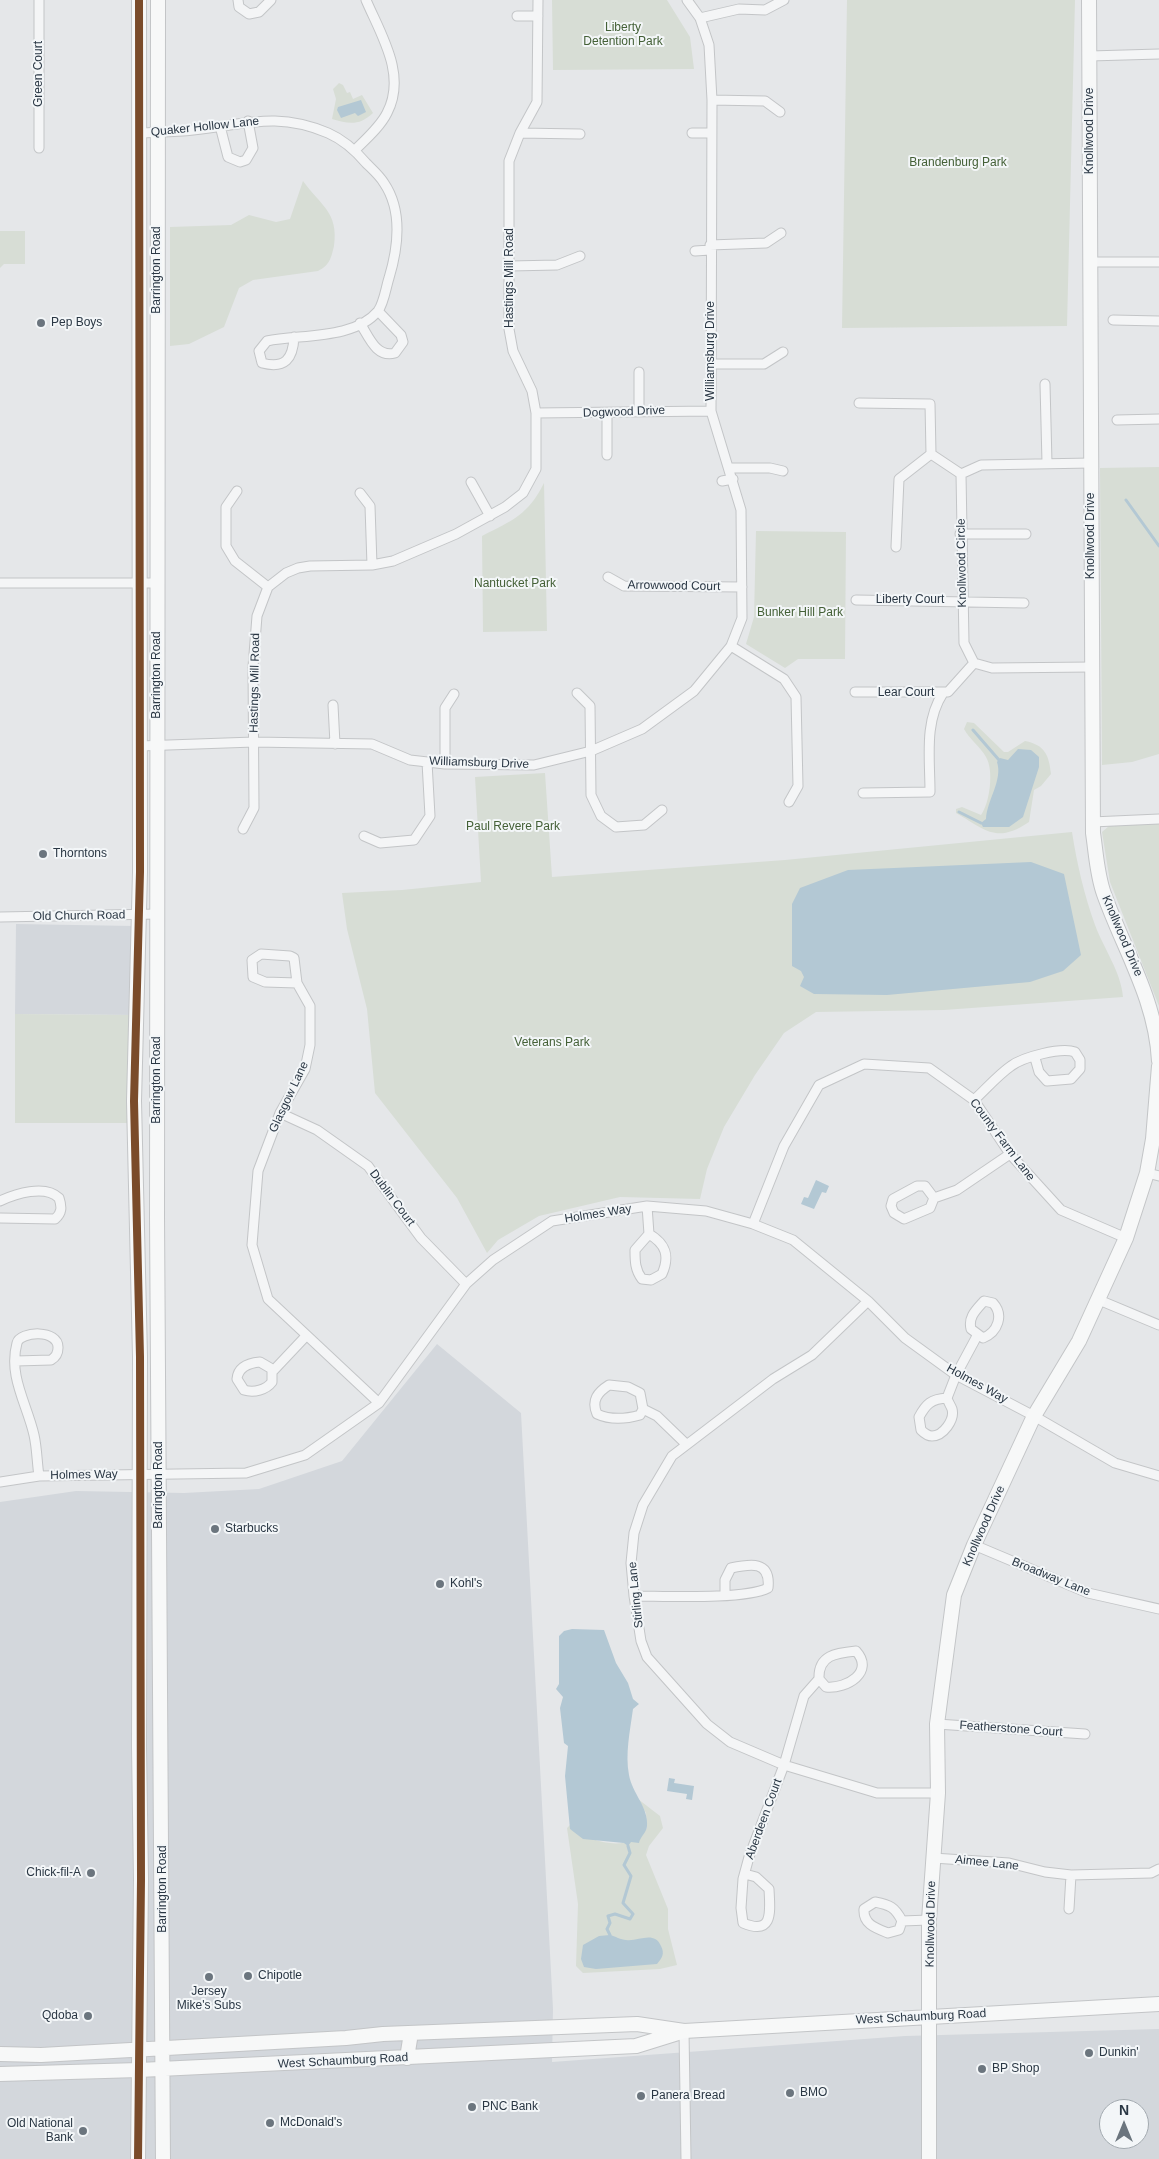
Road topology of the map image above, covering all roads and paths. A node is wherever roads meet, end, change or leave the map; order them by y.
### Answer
1 (39, 0) edge
2 (139, 0) edge
3 (158, 0) edge
4 (238, 0) edge
5 (271, 0) edge
6 (366, 0) edge
7 (538, 0) edge
8 (687, 0) edge
9 (784, 0) edge
10 (1089, 0) edge
11 (517, 16) dead end
12 (538, 16) junction
13 (700, 18) junction
14 (1159, 54) edge
15 (1090, 56) junction
16 (712, 100) junction
17 (780, 112) dead end
18 (248, 121) junction
19 (220, 126) junction
20 (157, 132) junction
21 (140, 133) junction
22 (520, 133) junction
23 (692, 133) dead end
24 (711, 133) junction
25 (580, 134) dead end
26 (39, 148) dead end
27 (355, 150) junction
28 (780, 233) dead end
29 (710, 248) junction
30 (695, 251) dead end
31 (580, 256) dead end
32 (1090, 262) junction
33 (1159, 262) edge
34 (510, 266) junction
35 (378, 311) junction
36 (1113, 320) dead end
37 (1159, 321) edge
38 (360, 323) junction
39 (294, 337) dead end
40 (783, 352) dead end
41 (713, 364) junction
42 (638, 372) dead end
43 (1045, 384) dead end
44 (859, 403) dead end
45 (639, 411) junction
46 (711, 411) junction
47 (536, 413) junction
48 (607, 414) junction
49 (1159, 419) edge
50 (1117, 420) dead end
51 (931, 454) junction
52 (607, 455) dead end
53 (1047, 463) junction
54 (1091, 463) junction
55 (730, 468) junction
56 (784, 471) dead end
57 (961, 474) junction
58 (733, 479) junction
59 (722, 481) dead end
60 (471, 482) dead end
61 (237, 491) dead end
62 (360, 493) dead end
63 (490, 516) junction
64 (960, 534) junction
65 (1026, 534) dead end
66 (896, 547) dead end
67 (372, 566) junction
68 (608, 577) dead end
69 (0, 582) edge
70 (139, 583) junction
71 (157, 583) junction
72 (268, 587) junction
73 (742, 587) junction
74 (856, 600) dead end
75 (962, 603) junction
76 (1024, 603) dead end
77 (731, 646) junction
78 (974, 663) junction
79 (1092, 667) junction
80 (855, 692) dead end
81 (577, 693) dead end
82 (943, 693) junction
83 (454, 694) dead end
84 (333, 705) dead end
85 (254, 742) junction
86 (157, 744) junction
87 (335, 744) junction
88 (140, 746) junction
89 (591, 751) junction
90 (427, 762) junction
91 (445, 764) junction
92 (864, 793) dead end
93 (789, 802) dead end
94 (662, 810) dead end
95 (1159, 819) edge
96 (1092, 822) junction
97 (244, 829) dead end
98 (364, 836) dead end
99 (158, 914) junction
100 (140, 915) junction
101 (0, 917) edge
102 (297, 983) junction
103 (1035, 1058) junction
104 (1159, 1061) edge
105 (1159, 1066) edge
106 (974, 1100) junction
107 (280, 1113) junction
108 (1010, 1154) junction
109 (1153, 1174) edge
110 (934, 1198) junction
111 (0, 1201) edge
112 (647, 1206) junction
113 (0, 1218) edge
114 (753, 1224) junction
115 (649, 1234) junction
116 (1126, 1238) junction
117 (466, 1284) junction
118 (1100, 1300) junction
119 (868, 1301) junction
120 (1159, 1325) edge
121 (306, 1336) junction
122 (977, 1336) dead end
123 (16, 1361) junction
124 (273, 1371) dead end
125 (956, 1375) junction
126 (947, 1398) junction
127 (378, 1403) junction
128 (643, 1408) junction
129 (1034, 1416) junction
130 (686, 1444) junction
131 (138, 1474) junction
132 (158, 1474) junction
133 (39, 1476) junction
134 (1159, 1476) edge
135 (0, 1482) edge
136 (974, 1545) junction
137 (725, 1594) junction
138 (634, 1596) junction
139 (1159, 1609) edge
140 (820, 1679) junction
141 (937, 1724) junction
142 (1085, 1734) dead end
143 (784, 1765) junction
144 (938, 1793) junction
145 (933, 1858) junction
146 (1159, 1869) edge
147 (744, 1874) junction
148 (1071, 1875) junction
149 (1069, 1910) dead end
150 (929, 1920) junction
151 (902, 1921) dead end
152 (1159, 2004) edge
153 (930, 2017) junction
154 (684, 2031) junction
155 (411, 2033) junction
156 (164, 2048) junction
157 (140, 2049) junction
158 (0, 2054) edge
159 (407, 2058) junction
160 (164, 2069) junction
161 (139, 2070) junction
162 (0, 2074) edge
163 (138, 2159) edge
164 (163, 2159) edge
165 (686, 2159) edge
166 (929, 2159) edge

1 - 26 street, Green Court
2 - 21 main road, Barrington Road
3 - 20 main road, Barrington Road
4 - 5 street
6 - 27 street
7 - 12 street, Hastings Mill Road
8 - 13 street, Williamsburg Drive
9 - 13 street
10 - 15 main road, Knollwood Drive
11 - 12 street
12 - 22 street, Hastings Mill Road
13 - 16 street, Williamsburg Drive
14 - 15 street
15 - 32 main road, Knollwood Drive
16 - 17 street
16 - 24 street, Williamsburg Drive
18 - 19 street, Quaker Hollow Lane
18 - 19 street
18 - 27 street, Quaker Hollow Lane
19 - 20 street, Quaker Hollow Lane
20 - 21 street, Quaker Hollow Lane
20 - 71 main road, Barrington Road
21 - 70 main road, Barrington Road
22 - 25 street
22 - 34 street, Hastings Mill Road
23 - 24 street
24 - 29 street, Williamsburg Drive
27 - 35 street, Quaker Hollow Lane
28 - 29 street
29 - 30 street
29 - 41 street, Williamsburg Drive
31 - 34 street
32 - 33 street
32 - 54 main road, Knollwood Drive
34 - 47 street, Hastings Mill Road
35 - 38 street
35 - 38 street
36 - 37 street
38 - 39 street
40 - 41 street
41 - 46 street, Williamsburg Drive
42 - 45 street
43 - 53 street
44 - 51 street
45 - 46 street, Dogwood Drive
45 - 48 street, Dogwood Drive
46 - 55 street, Williamsburg Drive
47 - 48 street, Dogwood Drive
47 - 63 street, Hastings Mill Road
48 - 52 street
49 - 50 street
51 - 57 street
51 - 66 street
53 - 54 street
53 - 57 street
54 - 79 main road, Knollwood Drive
55 - 56 street
55 - 58 street, Williamsburg Drive
57 - 64 street, Knollwood Circle
58 - 59 street
58 - 73 street, Williamsburg Drive
60 - 63 street
61 - 72 street
62 - 67 street
63 - 67 street, Hastings Mill Road
64 - 65 street
64 - 75 street, Knollwood Circle
67 - 72 street, Hastings Mill Road
68 - 73 street, Arrowwood Court
69 - 70 street
70 - 71 street
70 - 88 main road, Barrington Road
71 - 86 main road, Barrington Road
72 - 85 street, Hastings Mill Road
73 - 77 street, Williamsburg Drive
74 - 75 street, Liberty Court
75 - 76 street, Liberty Court
75 - 78 street, Knollwood Circle
77 - 89 street, Williamsburg Drive
77 - 93 street
78 - 79 street
78 - 82 street, Lear Court
79 - 96 main road, Knollwood Drive
80 - 82 street, Lear Court
81 - 89 street
82 - 92 street
83 - 91 street
84 - 87 street
85 - 86 street, Williamsburg Drive
85 - 87 street, Williamsburg Drive
85 - 97 street, Hastings Mill Road
86 - 88 street, Williamsburg Drive
86 - 99 main road, Barrington Road
87 - 90 street, Williamsburg Drive
88 - 100 main road, Barrington Road
89 - 91 street, Williamsburg Drive
89 - 94 street
90 - 91 street, Williamsburg Drive
90 - 98 street
95 - 96 street
96 - 104 main road, Knollwood Drive
99 - 100 street, Old Church Road
99 - 132 main road, Barrington Road
100 - 101 street, Old Church Road
100 - 131 main road, Barrington Road
102 - 102 street
102 - 107 street, Glasgow Lane
103 - 103 street
103 - 106 street
105 - 109 main road, Knollwood Drive
106 - 108 street, County Farm Lane
106 - 114 street, County Farm Lane
107 - 117 street, Dublin Court
107 - 121 street, Glasgow Lane
108 - 110 street
108 - 116 street, County Farm Lane
109 - 116 main road, Knollwood Drive
110 - 110 street
111 - 113 street
112 - 114 street, Holmes Way
112 - 115 street
112 - 117 street, Holmes Way
114 - 119 street, Holmes Way
115 - 115 street
116 - 118 main road, Knollwood Drive
117 - 127 street, Holmes Way
118 - 120 street
118 - 129 main road, Knollwood Drive
119 - 125 street, Holmes Way
119 - 130 street, Stirling Lane
121 - 124 street
121 - 127 street, Glasgow Lane
122 - 125 street
123 - 123 street
123 - 133 street
125 - 126 street
125 - 129 street, Holmes Way
126 - 126 street
127 - 132 street, Holmes Way
128 - 128 street
128 - 130 street
129 - 134 street, Holmes Way
129 - 136 main road, Knollwood Drive
130 - 138 street, Stirling Lane
131 - 132 street, Holmes Way
131 - 133 street, Holmes Way
131 - 157 main road, Barrington Road
132 - 156 main road, Barrington Road
133 - 135 street, Holmes Way
136 - 139 street, Broadway Lane
136 - 141 main road, Knollwood Drive
137 - 137 street
137 - 138 street
138 - 143 street, Stirling Lane
140 - 140 street
140 - 143 street, Aberdeen Court
141 - 142 street, Featherstone Court
141 - 144 main road, Knollwood Drive
143 - 144 street, Stirling Lane
143 - 147 street, Aberdeen Court
144 - 145 main road, Knollwood Drive
145 - 148 street, Aimee Lane
145 - 150 main road, Knollwood Drive
146 - 148 street
147 - 147 street, Aberdeen Court
148 - 149 street
150 - 151 street
150 - 153 main road, Knollwood Drive
152 - 153 main road, West Schaumburg Road
153 - 154 main road, West Schaumburg Road
153 - 166 main road, Knollwood Drive
154 - 155 main road, West Schaumburg Road
154 - 159 main road, West Schaumburg Road
154 - 165 street
155 - 156 main road, West Schaumburg Road
155 - 159 main road
156 - 157 main road, West Schaumburg Road
156 - 160 main road, Barrington Road
157 - 158 main road, West Schaumburg Road
157 - 161 main road, Barrington Road
159 - 160 main road, West Schaumburg Road
160 - 161 main road, West Schaumburg Road
160 - 164 main road, Barrington Road
161 - 162 main road, West Schaumburg Road
161 - 163 main road, Barrington Road

